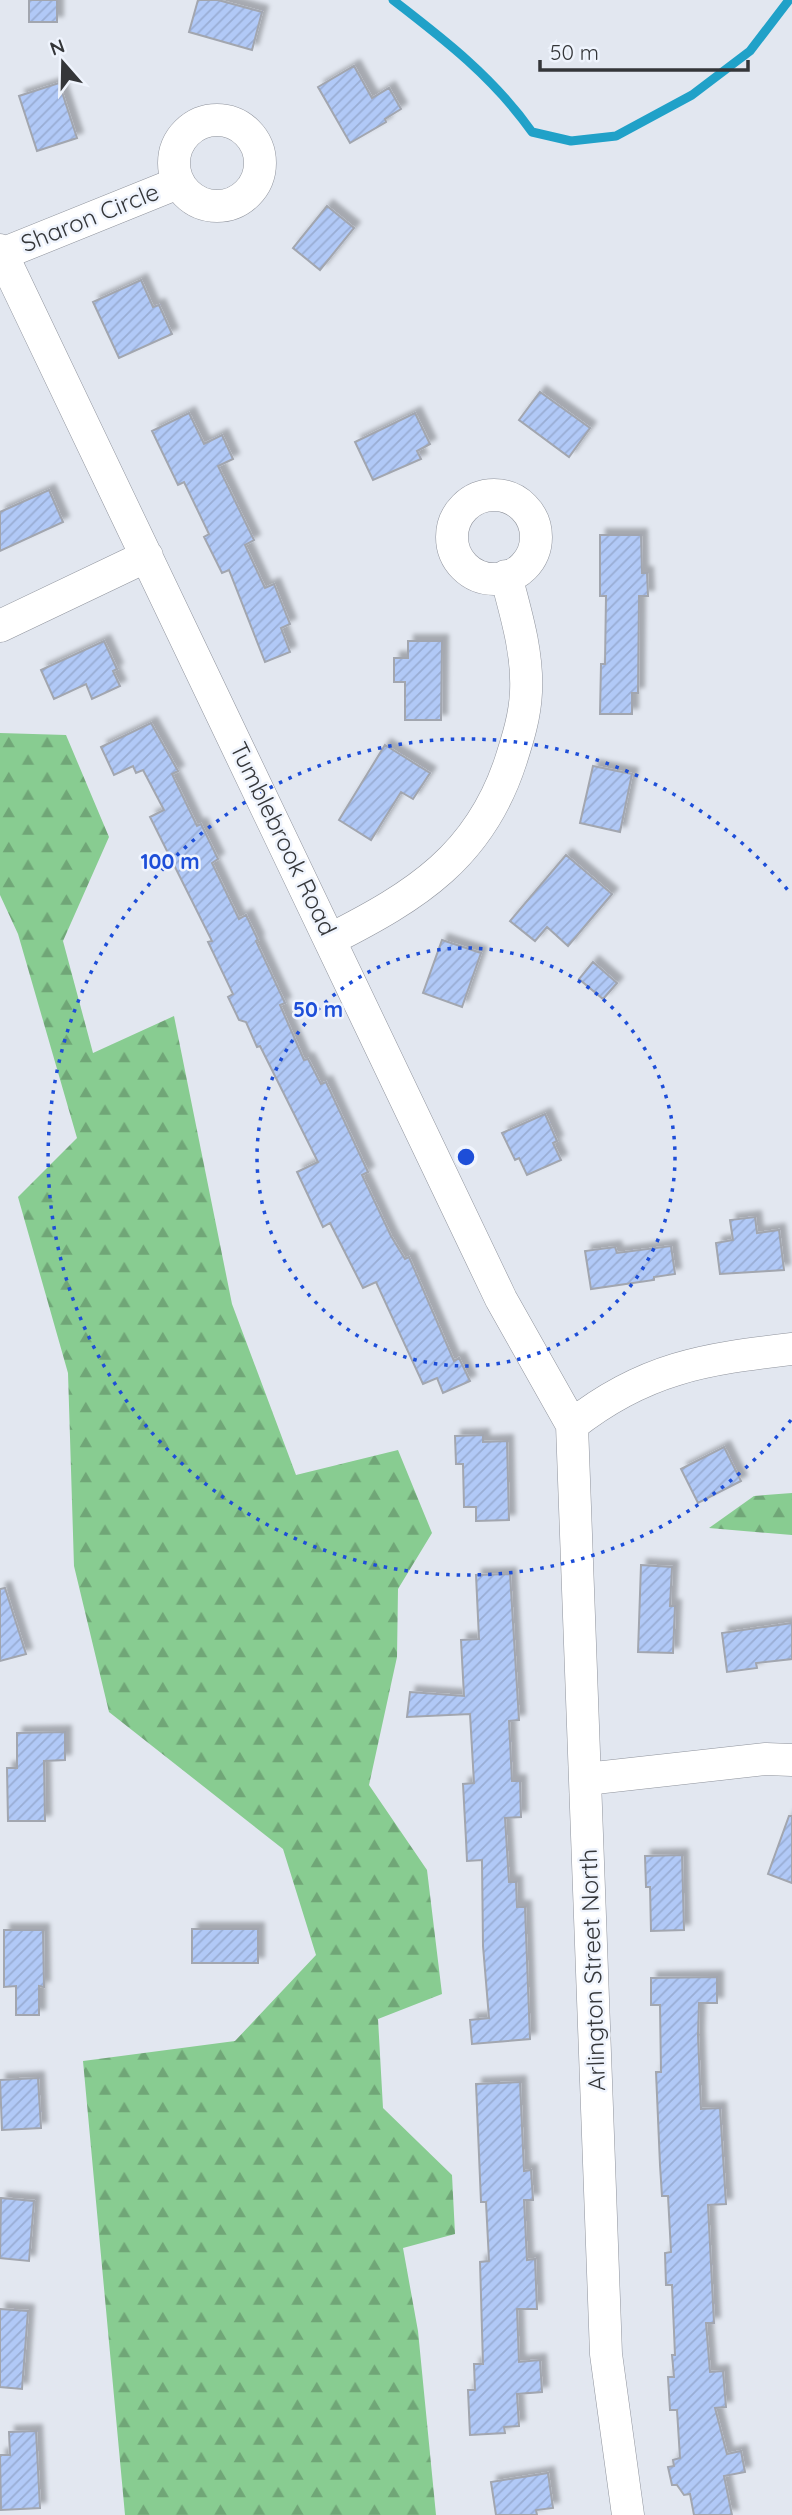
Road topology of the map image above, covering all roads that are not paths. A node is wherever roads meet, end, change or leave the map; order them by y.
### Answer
1 (178, 183) dead end
2 (1, 252) edge
3 (147, 556) junction
4 (506, 576) dead end
5 (0, 626) edge
6 (331, 939) junction
7 (792, 1349) edge
8 (572, 1424) junction
9 (792, 1760) edge
10 (586, 1779) junction
11 (628, 2515) edge

1 - 2 street, Sharon Circle
2 - 3 street, Tumblebrook Road
3 - 5 street
3 - 6 street, Tumblebrook Road
4 - 6 street
6 - 8 street, Tumblebrook Road
7 - 8 street
8 - 10 street, Arlington Street North
9 - 10 street
10 - 11 street, Arlington Street North

